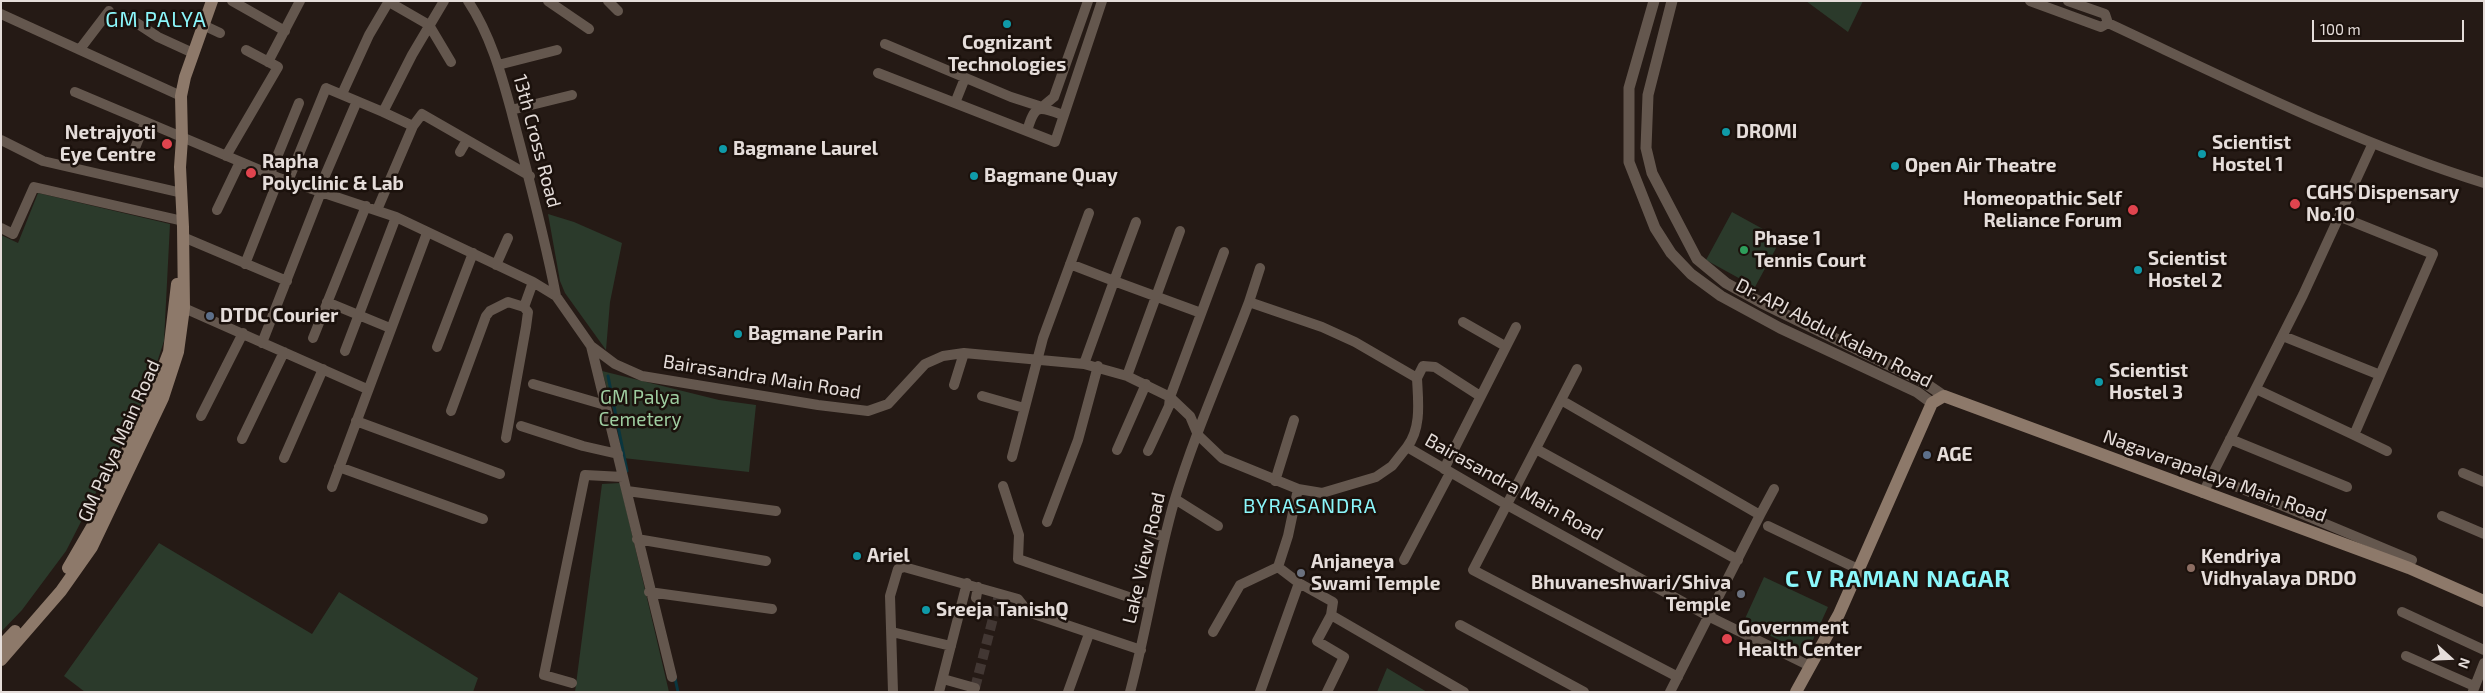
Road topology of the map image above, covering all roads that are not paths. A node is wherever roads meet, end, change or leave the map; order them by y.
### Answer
1 (212, 1) edge
2 (232, 1) edge
3 (300, 1) edge
4 (444, 1) edge
5 (468, 1) edge
6 (548, 1) edge
7 (608, 1) edge
8 (1088, 1) edge
9 (1102, 1) edge
10 (1654, 1) edge
11 (1672, 1) edge
12 (2030, 1) edge
13 (2068, 1) edge
14 (389, 2) edge
15 (2062, 6) edge
16 (618, 11) dead end
17 (109, 12) dead end
18 (1, 14) edge
19 (129, 18) dead end
20 (204, 23) junction
21 (2108, 23) junction
22 (429, 25) junction
23 (589, 29) dead end
24 (220, 31) dead end
25 (285, 31) junction
26 (884, 44) dead end
27 (80, 49) junction
28 (246, 50) dead end
29 (557, 50) dead end
30 (193, 53) junction
31 (268, 62) junction
32 (451, 62) dead end
33 (498, 65) junction
34 (878, 73) dead end
35 (966, 78) junction
36 (75, 92) dead end
37 (342, 94) junction
38 (572, 95) dead end
39 (181, 96) junction
40 (357, 100) junction
41 (299, 103) dead end
42 (955, 103) junction
43 (1042, 107) junction
44 (511, 110) junction
45 (383, 112) junction
46 (1063, 115) junction
47 (145, 123) junction
48 (413, 126) junction
49 (1027, 131) junction
50 (182, 139) junction
51 (1, 140) edge
52 (468, 140) junction
53 (2373, 143) junction
54 (460, 152) dead end
55 (133, 153) dead end
56 (226, 156) junction
57 (240, 162) junction
58 (530, 176) junction
59 (279, 178) junction
60 (2484, 183) edge
61 (321, 192) junction
62 (182, 193) junction
63 (366, 206) junction
64 (217, 210) dead end
65 (377, 210) junction
66 (1089, 213) dead end
67 (2340, 217) junction
68 (396, 218) junction
69 (1136, 222) dead end
70 (1, 228) edge
71 (183, 229) junction
72 (1180, 231) dead end
73 (428, 233) junction
74 (508, 238) dead end
75 (1224, 252) dead end
76 (473, 253) junction
77 (245, 264) junction
78 (1070, 264) junction
79 (496, 265) junction
80 (1260, 268) dead end
81 (287, 281) junction
82 (1114, 281) junction
83 (533, 282) junction
84 (556, 296) junction
85 (1156, 297) junction
86 (327, 302) junction
87 (1249, 302) junction
88 (524, 307) junction
89 (184, 308) junction
90 (1201, 313) junction
91 (359, 315) junction
92 (1786, 315) junction
93 (1463, 322) dead end
94 (1516, 327) dead end
95 (390, 328) junction
96 (1780, 328) junction
97 (243, 333) junction
98 (2283, 336) junction
99 (313, 338) dead end
100 (262, 343) junction
101 (591, 346) junction
102 (1505, 346) junction
103 (437, 348) dead end
104 (345, 351) dead end
105 (284, 352) junction
106 (964, 353) junction
107 (1037, 358) junction
108 (1084, 364) junction
109 (1098, 366) junction
110 (323, 369) junction
111 (1577, 369) dead end
112 (2380, 375) junction
113 (1127, 376) junction
114 (1417, 378) junction
115 (533, 384) dead end
116 (1146, 384) junction
117 (954, 386) dead end
118 (368, 389) junction
119 (2256, 389) junction
120 (982, 396) dead end
121 (1480, 396) junction
122 (1944, 396) junction
123 (1170, 397) junction
124 (1561, 400) junction
125 (1932, 403) junction
126 (605, 405) junction
127 (1024, 408) junction
128 (451, 411) dead end
129 (201, 416) dead end
130 (1294, 420) dead end
131 (356, 421) junction
132 (521, 426) dead end
133 (1198, 435) junction
134 (2354, 435) junction
135 (506, 438) dead end
136 (2230, 438) junction
137 (242, 439) dead end
138 (1407, 447) junction
139 (1536, 449) junction
140 (1117, 450) dead end
141 (1148, 451) dead end
142 (2387, 451) dead end
143 (618, 454) junction
144 (1012, 457) dead end
145 (284, 458) dead end
146 (339, 467) junction
147 (1447, 471) junction
148 (2463, 473) dead end
149 (500, 474) dead end
150 (2211, 476) junction
151 (623, 477) junction
152 (1275, 481) junction
153 (2484, 482) edge
154 (1003, 486) dead end
155 (332, 487) dead end
156 (2347, 487) dead end
157 (1298, 489) junction
158 (1774, 489) dead end
159 (628, 491) junction
160 (2203, 493) junction
161 (1175, 499) junction
162 (1507, 505) junction
163 (776, 511) dead end
164 (1760, 515) junction
165 (2442, 516) dead end
166 (483, 519) dead end
167 (1047, 522) dead end
168 (1218, 526) dead end
169 (1768, 526) dead end
170 (1149, 531) dead end
171 (2484, 534) edge
172 (1164, 537) junction
173 (637, 539) junction
174 (1404, 560) dead end
175 (1738, 560) junction
176 (2412, 560) dead end
177 (766, 561) dead end
178 (1278, 566) junction
179 (1858, 570) junction
180 (1299, 583) junction
181 (650, 592) junction
182 (979, 592) junction
183 (2484, 601) edge
184 (1149, 604) junction
185 (772, 609) dead end
186 (2402, 612) dead end
187 (1331, 615) junction
188 (1710, 617) junction
189 (1460, 625) dead end
190 (892, 632) junction
191 (1213, 632) dead end
192 (1089, 634) junction
193 (1, 646) edge
194 (952, 646) junction
195 (1141, 650) junction
196 (2484, 650) edge
197 (2406, 656) dead end
198 (1, 660) edge
199 (2484, 663) edge
200 (1810, 666) junction
201 (672, 677) dead end
202 (1678, 678) junction
203 (942, 679) junction
204 (572, 682) dead end
205 (975, 688) dead end
206 (2473, 689) edge
207 (893, 692) edge
208 (939, 692) edge
209 (1068, 692) edge
210 (1130, 692) edge
211 (1260, 692) edge
212 (1327, 692) edge
213 (1464, 692) edge
214 (1584, 692) edge
215 (1670, 692) edge
216 (1796, 692) edge

1 - 20 main road, GM Palya Main Road
2 - 25 street
3 - 25 street
4 - 22 street
5 - 33 street, 13th Cross Road
6 - 23 street
7 - 16 street
8 - 43 street
9 - 46 street
10 - 96 street, Dr. APJ Abdul Kalam Road
11 - 92 street
12 - 15 street
13 - 21 street
14 - 22 street
14 - 37 street
15 - 21 street
17 - 27 street
18 - 27 street
19 - 30 street
20 - 24 street
20 - 30 main road, GM Palya Main Road
21 - 53 street
22 - 32 street
22 - 45 street
25 - 31 street
26 - 35 street
27 - 39 street
28 - 31 street
29 - 33 street
30 - 39 main road, GM Palya Main Road
31 - 56 street
33 - 44 street, 13th Cross Road
34 - 42 street
35 - 42 street
35 - 43 street
36 - 47 street, Bairasandra Main Road
37 - 40 street
37 - 59 street
38 - 44 street
39 - 50 main road, GM Palya Main Road
40 - 45 street
40 - 61 street
41 - 59 street
42 - 49 street
43 - 46 street
43 - 49 street
44 - 58 street, 13th Cross Road
45 - 48 street
46 - 49 street
47 - 50 street, Bairasandra Main Road
47 - 55 street
48 - 52 street
48 - 65 street
50 - 56 street, Bairasandra Main Road
50 - 62 main road, GM Palya Main Road
51 - 62 street
52 - 54 street
52 - 58 street
53 - 60 street
53 - 67 street
56 - 57 street, Bairasandra Main Road
57 - 59 street, Bairasandra Main Road
57 - 64 street
58 - 84 street, 13th Cross Road
59 - 61 street, Bairasandra Main Road
59 - 77 street
61 - 63 street, Bairasandra Main Road
61 - 81 street
62 - 71 main road, GM Palya Main Road
63 - 65 street, Bairasandra Main Road
63 - 86 street
65 - 68 street, Bairasandra Main Road
66 - 78 street
67 - 98 street
67 - 112 street
68 - 73 street, Bairasandra Main Road
68 - 91 street
69 - 82 street
70 - 71 street
71 - 77 street
71 - 89 main road, GM Palya Main Road
71 - 193 main road
72 - 85 street
73 - 76 street, Bairasandra Main Road
73 - 95 street
74 - 79 street
75 - 90 street
76 - 79 street, Bairasandra Main Road
76 - 103 street
77 - 81 street
78 - 82 street
78 - 107 street
79 - 83 street, Bairasandra Main Road
80 - 87 street, Lake View Road
81 - 100 street
82 - 85 street
82 - 108 street
83 - 84 street, Bairasandra Main Road
83 - 88 street
84 - 101 street, Bairasandra Main Road
85 - 90 street
85 - 113 street
86 - 91 street
86 - 99 street
87 - 114 street
87 - 133 street, Lake View Road
88 - 128 street
88 - 135 street
89 - 97 street
89 - 198 main road, GM Palya Main Road
90 - 123 street
91 - 95 street
91 - 104 street
92 - 96 street
92 - 122 street
93 - 102 street
94 - 102 street
95 - 118 street
96 - 125 street, Dr. APJ Abdul Kalam Road
97 - 100 street
97 - 129 street
98 - 112 street
98 - 119 street
100 - 105 street
101 - 106 street, Bairasandra Main Road
101 - 126 street
102 - 121 street
105 - 110 street
105 - 137 street
106 - 107 street, Bairasandra Main Road
106 - 117 street
107 - 108 street, Bairasandra Main Road
107 - 127 street
108 - 109 street, Bairasandra Main Road
109 - 113 street, Bairasandra Main Road
109 - 167 street
110 - 118 street
110 - 145 street
111 - 124 street
112 - 134 street
113 - 116 street, Bairasandra Main Road
114 - 121 street
114 - 138 street
115 - 126 street
116 - 123 street, Bairasandra Main Road
116 - 140 street
118 - 131 street
119 - 134 street
119 - 136 street
120 - 127 street
121 - 147 street
122 - 125 main road
122 - 160 main road, Nagavarapalaya Main Road
123 - 133 street, Bairasandra Main Road
123 - 141 street
124 - 139 street
124 - 164 street
125 - 179 main road
126 - 143 street
127 - 144 street
130 - 152 street
131 - 146 street
131 - 149 street
132 - 143 street
133 - 152 street, Bairasandra Main Road
133 - 161 street, Lake View Road
134 - 142 street
136 - 150 street
136 - 156 street
138 - 147 street, Bairasandra Main Road
138 - 157 street, Bairasandra Main Road
139 - 162 street
139 - 175 street
143 - 151 street
146 - 155 street
146 - 166 street
147 - 162 street, Bairasandra Main Road
147 - 174 street
148 - 153 street
150 - 160 street
150 - 176 street
151 - 159 street
151 - 204 street
152 - 157 street, Bairasandra Main Road
154 - 184 street
157 - 178 street
158 - 164 street
159 - 163 street
159 - 173 street
160 - 183 main road, Nagavarapalaya Main Road
161 - 168 street
161 - 172 street, Lake View Road
162 - 188 street, Bairasandra Main Road
162 - 202 street
164 - 175 street
165 - 171 street
169 - 179 street
170 - 172 street
172 - 184 street, Lake View Road
173 - 177 street
173 - 181 street
175 - 188 street
178 - 180 street
178 - 191 street
179 - 200 main road
180 - 187 street
180 - 211 street
181 - 185 street
181 - 201 street
182 - 190 street
182 - 192 street
182 - 194 street
184 - 195 street, Lake View Road
186 - 196 street
187 - 212 street
187 - 213 street
188 - 200 street, Bairasandra Main Road
188 - 202 street
189 - 214 street
190 - 194 street
190 - 207 street
192 - 195 street
192 - 209 street
194 - 203 street
195 - 210 street, Lake View Road
197 - 206 street
199 - 206 street
200 - 216 main road
202 - 215 street
203 - 205 street
203 - 208 street

